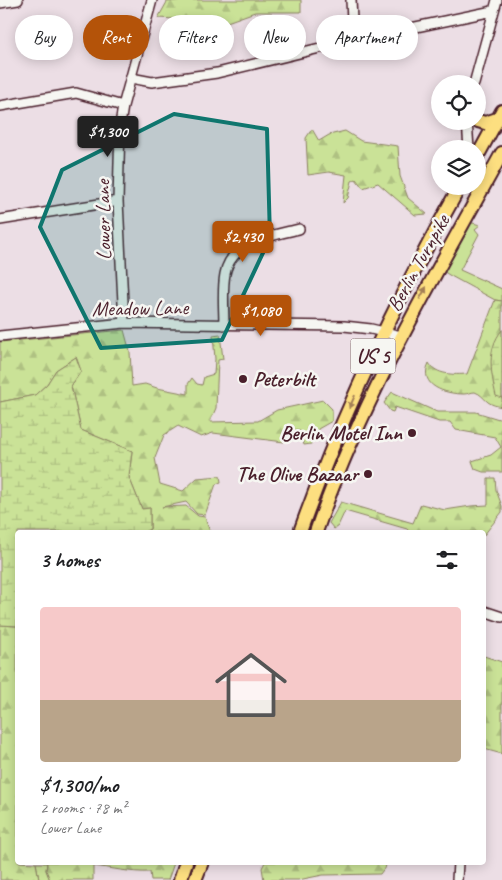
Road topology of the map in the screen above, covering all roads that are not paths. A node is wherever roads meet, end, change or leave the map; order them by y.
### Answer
1 (18, 0) edge
2 (152, 0) edge
3 (351, 0) edge
4 (497, 0) edge
5 (0, 3) edge
6 (493, 11) junction
7 (352, 15) edge
8 (418, 27) edge
9 (316, 49) edge
10 (476, 75) edge
11 (131, 78) junction
12 (0, 106) edge
13 (124, 106) junction
14 (500, 115) edge
15 (486, 122) edge
16 (486, 140) edge
17 (502, 153) edge
18 (486, 181) edge
19 (455, 195) edge
20 (478, 195) edge
21 (118, 201) junction
22 (0, 220) edge
23 (299, 229) dead end
24 (124, 323) junction
25 (224, 325) junction
26 (385, 332) junction
27 (0, 336) edge
28 (400, 336) junction
29 (301, 530) edge
30 (317, 530) edge
31 (486, 612) edge
32 (502, 617) edge
33 (185, 865) edge
34 (201, 865) edge
35 (458, 865) edge
36 (180, 880) edge
37 (195, 880) edge
38 (458, 880) edge

1 - 5 street
2 - 11 street, Lower Lane
3 - 7 street
4 - 6 street
6 - 8 street
6 - 10 street
9 - 11 street
11 - 13 street, Lower Lane
12 - 13 street
13 - 21 street, Lower Lane
14 - 15 highway
14 - 16 highway
17 - 18 highway, Berlin Turnpike / US 5
19 - 26 highway, Berlin Turnpike / US 5
28 -> 20 highway, Berlin Turnpike / US 5
21 - 22 street
21 - 24 street, Lower Lane
23 - 25 street
24 - 25 street, Meadow Lane
24 - 27 street, Meadow Lane
25 - 26 street, Meadow Lane
26 - 28 street, Meadow Lane
26 -> 29 highway, Berlin Turnpike / US 5
28 - 30 highway, Berlin Turnpike / US 5
31 - 32 street
33 - 36 highway
34 - 37 highway
35 - 38 street

